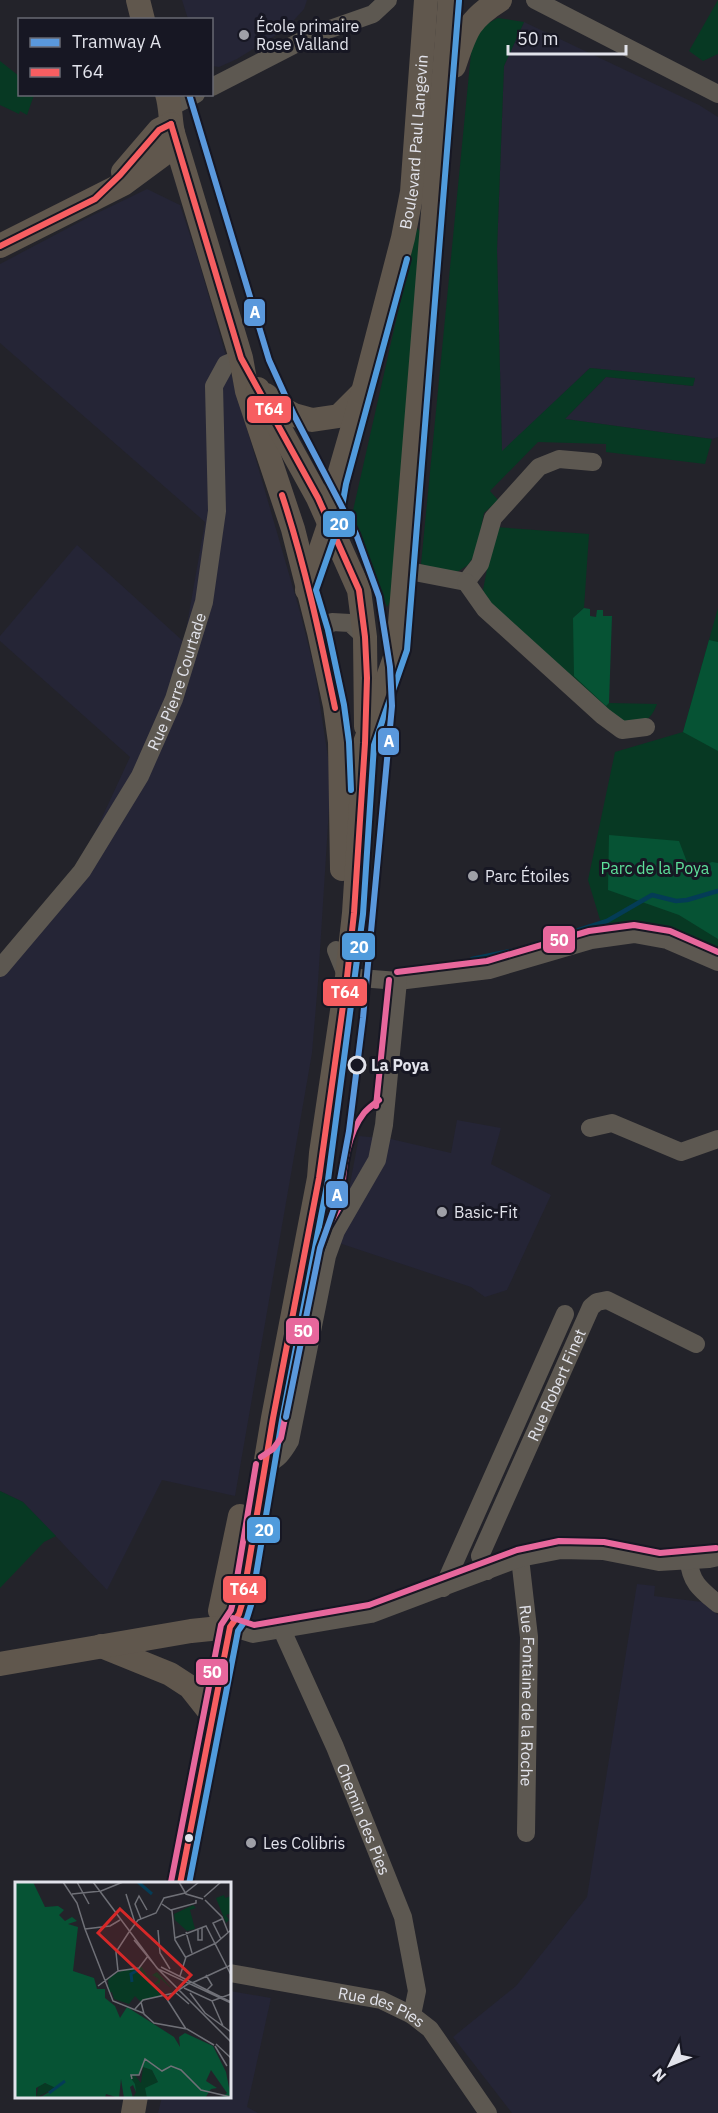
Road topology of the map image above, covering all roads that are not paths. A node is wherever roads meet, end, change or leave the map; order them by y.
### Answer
1 (138, 0) edge
2 (388, 0) edge
3 (426, 0) edge
4 (450, 0) edge
5 (500, 0) edge
6 (535, 0) edge
7 (142, 18) edge
8 (213, 86) edge
9 (718, 94) edge
10 (193, 96) edge
11 (443, 99) junction
12 (170, 114) edge
13 (187, 179) junction
14 (123, 184) junction
15 (95, 199) junction
16 (0, 246) edge
17 (241, 358) junction
18 (259, 389) junction
19 (363, 392) junction
20 (592, 462) dead end
21 (330, 522) junction
22 (404, 570) junction
23 (466, 582) junction
24 (307, 590) junction
25 (401, 603) junction
26 (319, 632) junction
27 (365, 637) junction
28 (325, 664) junction
29 (367, 678) junction
30 (645, 727) dead end
31 (365, 743) junction
32 (336, 950) junction
33 (718, 962) edge
34 (0, 968) edge
35 (347, 977) junction
36 (398, 981) junction
37 (590, 1128) dead end
38 (718, 1139) edge
39 (565, 1314) dead end
40 (696, 1344) dead end
41 (265, 1465) junction
42 (718, 1557) edge
43 (520, 1558) junction
44 (689, 1560) junction
45 (487, 1571) junction
46 (443, 1588) junction
47 (718, 1604) edge
48 (230, 1627) junction
49 (282, 1630) junction
50 (101, 1646) junction
51 (0, 1664) edge
52 (213, 1716) junction
53 (526, 1833) dead end
54 (180, 1882) edge
55 (231, 1972) edge
56 (412, 2015) junction
57 (136, 2098) edge
58 (133, 2113) edge
59 (488, 2113) edge

1 - 7 main road
2 - 8 street
3 - 19 main road, Boulevard Paul Langevin
4 - 11 main road, Boulevard Paul Langevin
5 - 11 main road
6 - 9 street
10 - 12 street
11 - 22 main road, Boulevard Paul Langevin
12 - 13 main road
12 - 14 main road
12 - 15 main road
13 - 14 main road
13 - 17 main road
14 - 15 main road
15 - 16 main road
17 - 18 main road
17 - 24 main road
17 - 34 street, Rue Pierre Courtade
18 - 19 main road
18 - 21 main road
19 - 21 main road, Boulevard Paul Langevin
20 - 23 street
21 - 24 main road, Boulevard Paul Langevin
21 - 27 main road
22 - 23 street
22 - 25 main road, Boulevard Paul Langevin
23 - 30 street
24 - 26 main road
25 - 29 main road, Boulevard Paul Langevin
25 - 31 main road, Boulevard Paul Langevin
26 - 27 street
26 - 28 main road
27 - 29 main road
28 - 29 main road
28 - 32 main road
29 - 31 main road
31 - 35 main road, Boulevard Paul Langevin
32 - 35 street
32 - 48 main road
33 - 36 street
35 - 36 street
35 - 41 main road, Boulevard Paul Langevin
36 - 41 street
37 - 38 street
39 - 46 street, Rue Robert Finet
40 - 45 street, Rue Robert Finet
41 - 48 main road, Boulevard Paul Langevin
42 - 44 street
43 - 44 street
43 - 45 street
43 - 53 street, Rue Fontaine de la Roche
44 - 47 street
45 - 46 street
46 - 49 street
48 - 49 street
48 - 50 main road
48 - 52 main road
49 - 56 street, Chemin des Pies
50 - 51 main road
50 - 52 main road
52 - 54 main road
55 - 56 street, Rue des Pies
56 - 59 street, Rue des Pies
57 - 58 main road

